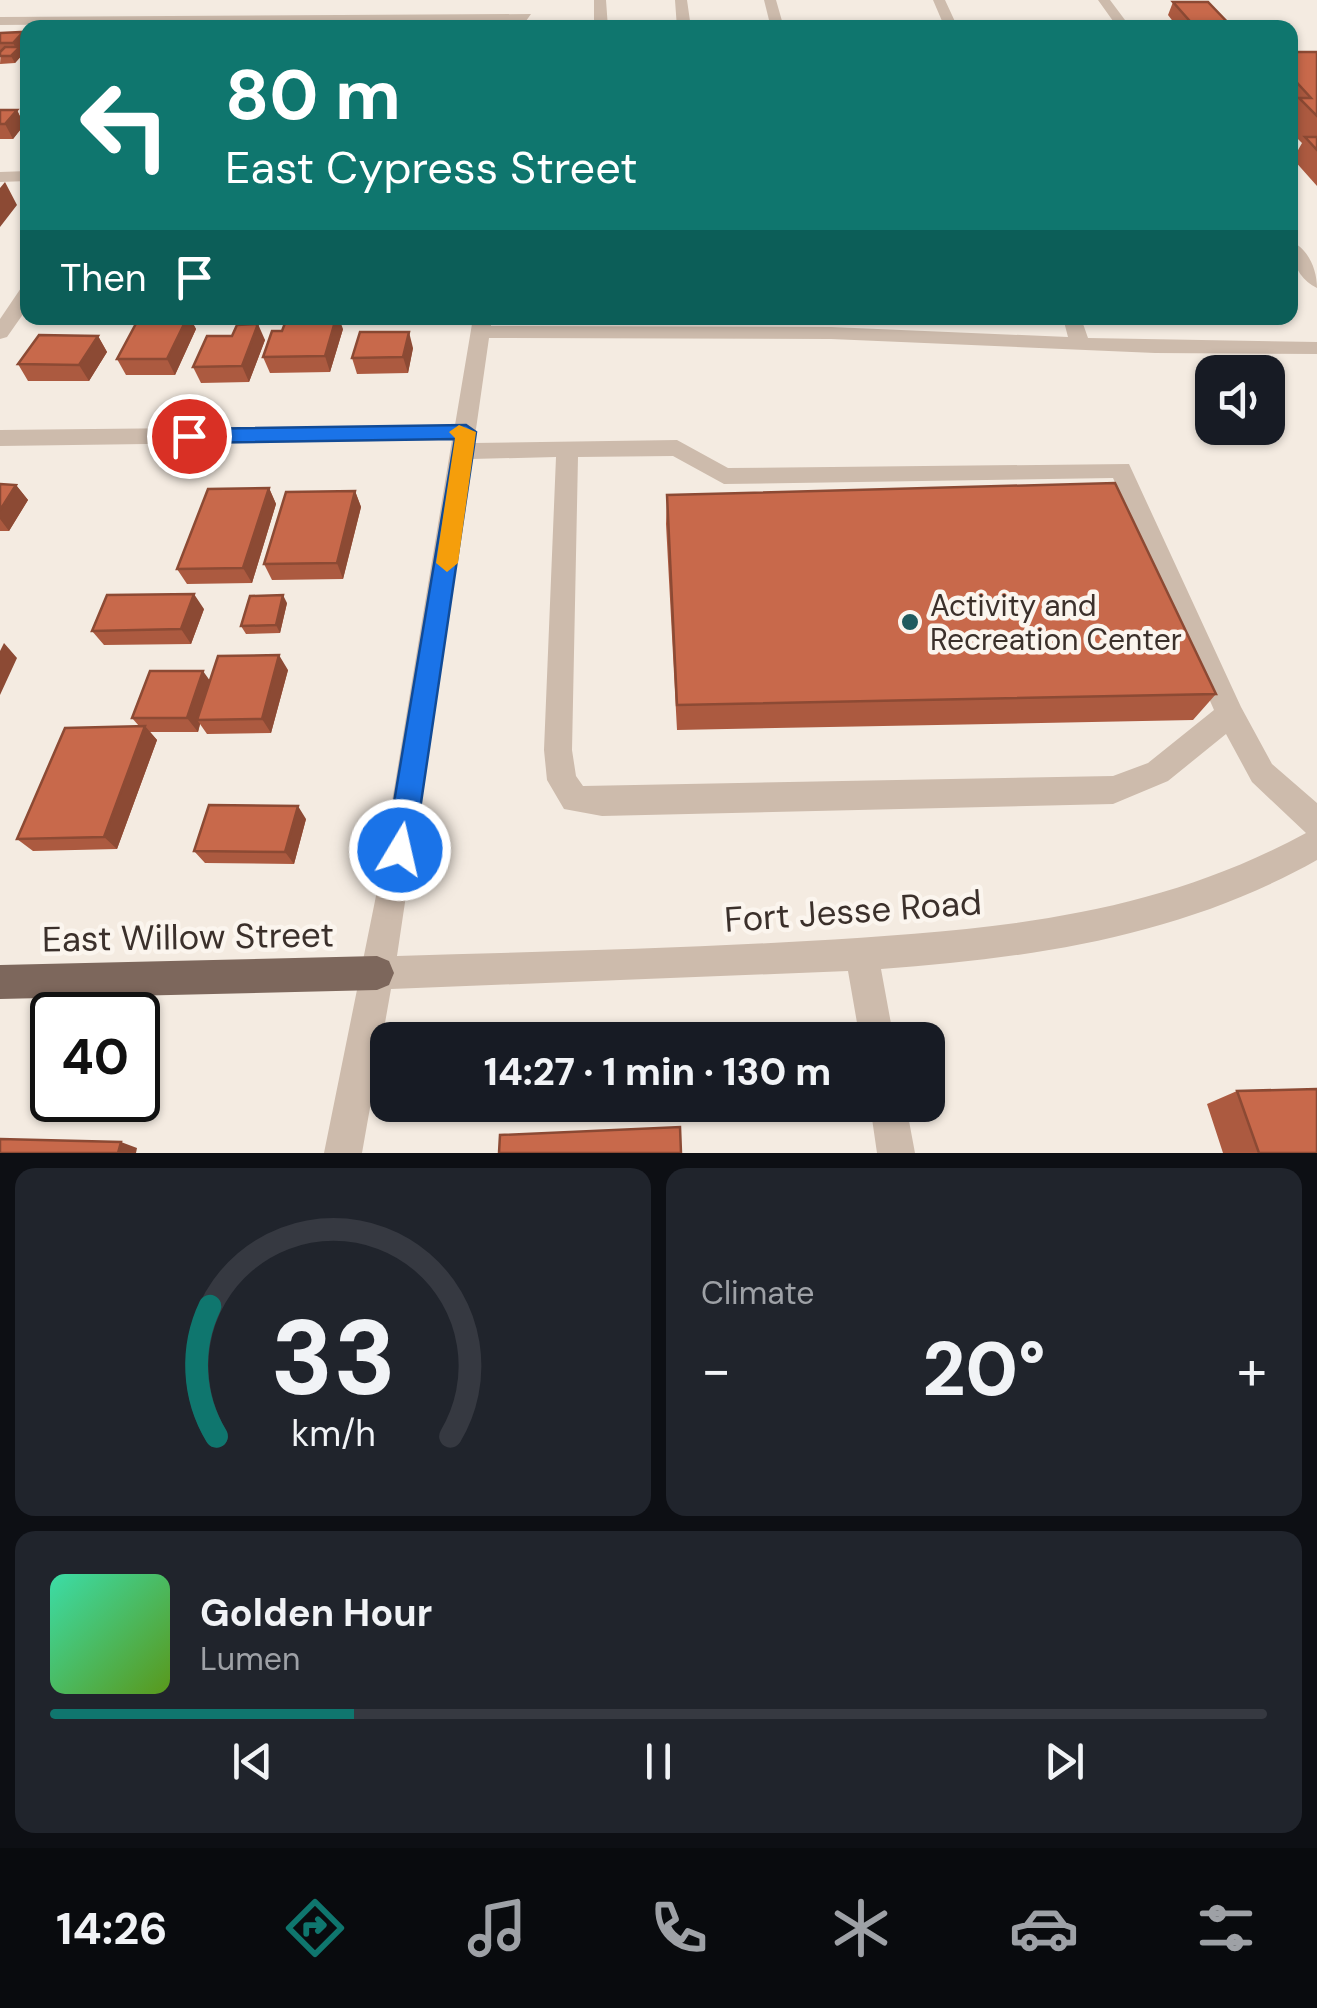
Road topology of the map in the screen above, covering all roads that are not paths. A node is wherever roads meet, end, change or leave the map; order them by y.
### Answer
1 (1298, 257) edge
2 (1317, 282) edge
3 (20, 303) edge
4 (482, 325) edge
5 (829, 325) edge
6 (1074, 325) edge
7 (0, 332) edge
8 (1079, 342) junction
9 (1317, 348) edge
10 (0, 438) edge
11 (465, 441) junction
12 (568, 450) junction
13 (1230, 714) junction
14 (1317, 823) edge
15 (1317, 843) edge
16 (862, 954) junction
17 (377, 973) junction
18 (0, 982) edge
19 (874, 1022) edge
20 (891, 1122) edge
21 (343, 1153) edge
22 (896, 1153) edge

1 - 2 street
3 - 7 street
4 - 5 street
4 - 11 street
5 - 8 street
6 - 8 street
8 - 9 street
10 - 11 street
11 - 12 street
11 - 17 street
12 - 13 street
12 - 13 street
13 - 14 street
15 - 16 street, Fort Jesse Road
16 - 17 street, Fort Jesse Road
16 - 19 street
17 - 18 main road, East Willow Street
17 - 21 street
20 - 22 street

